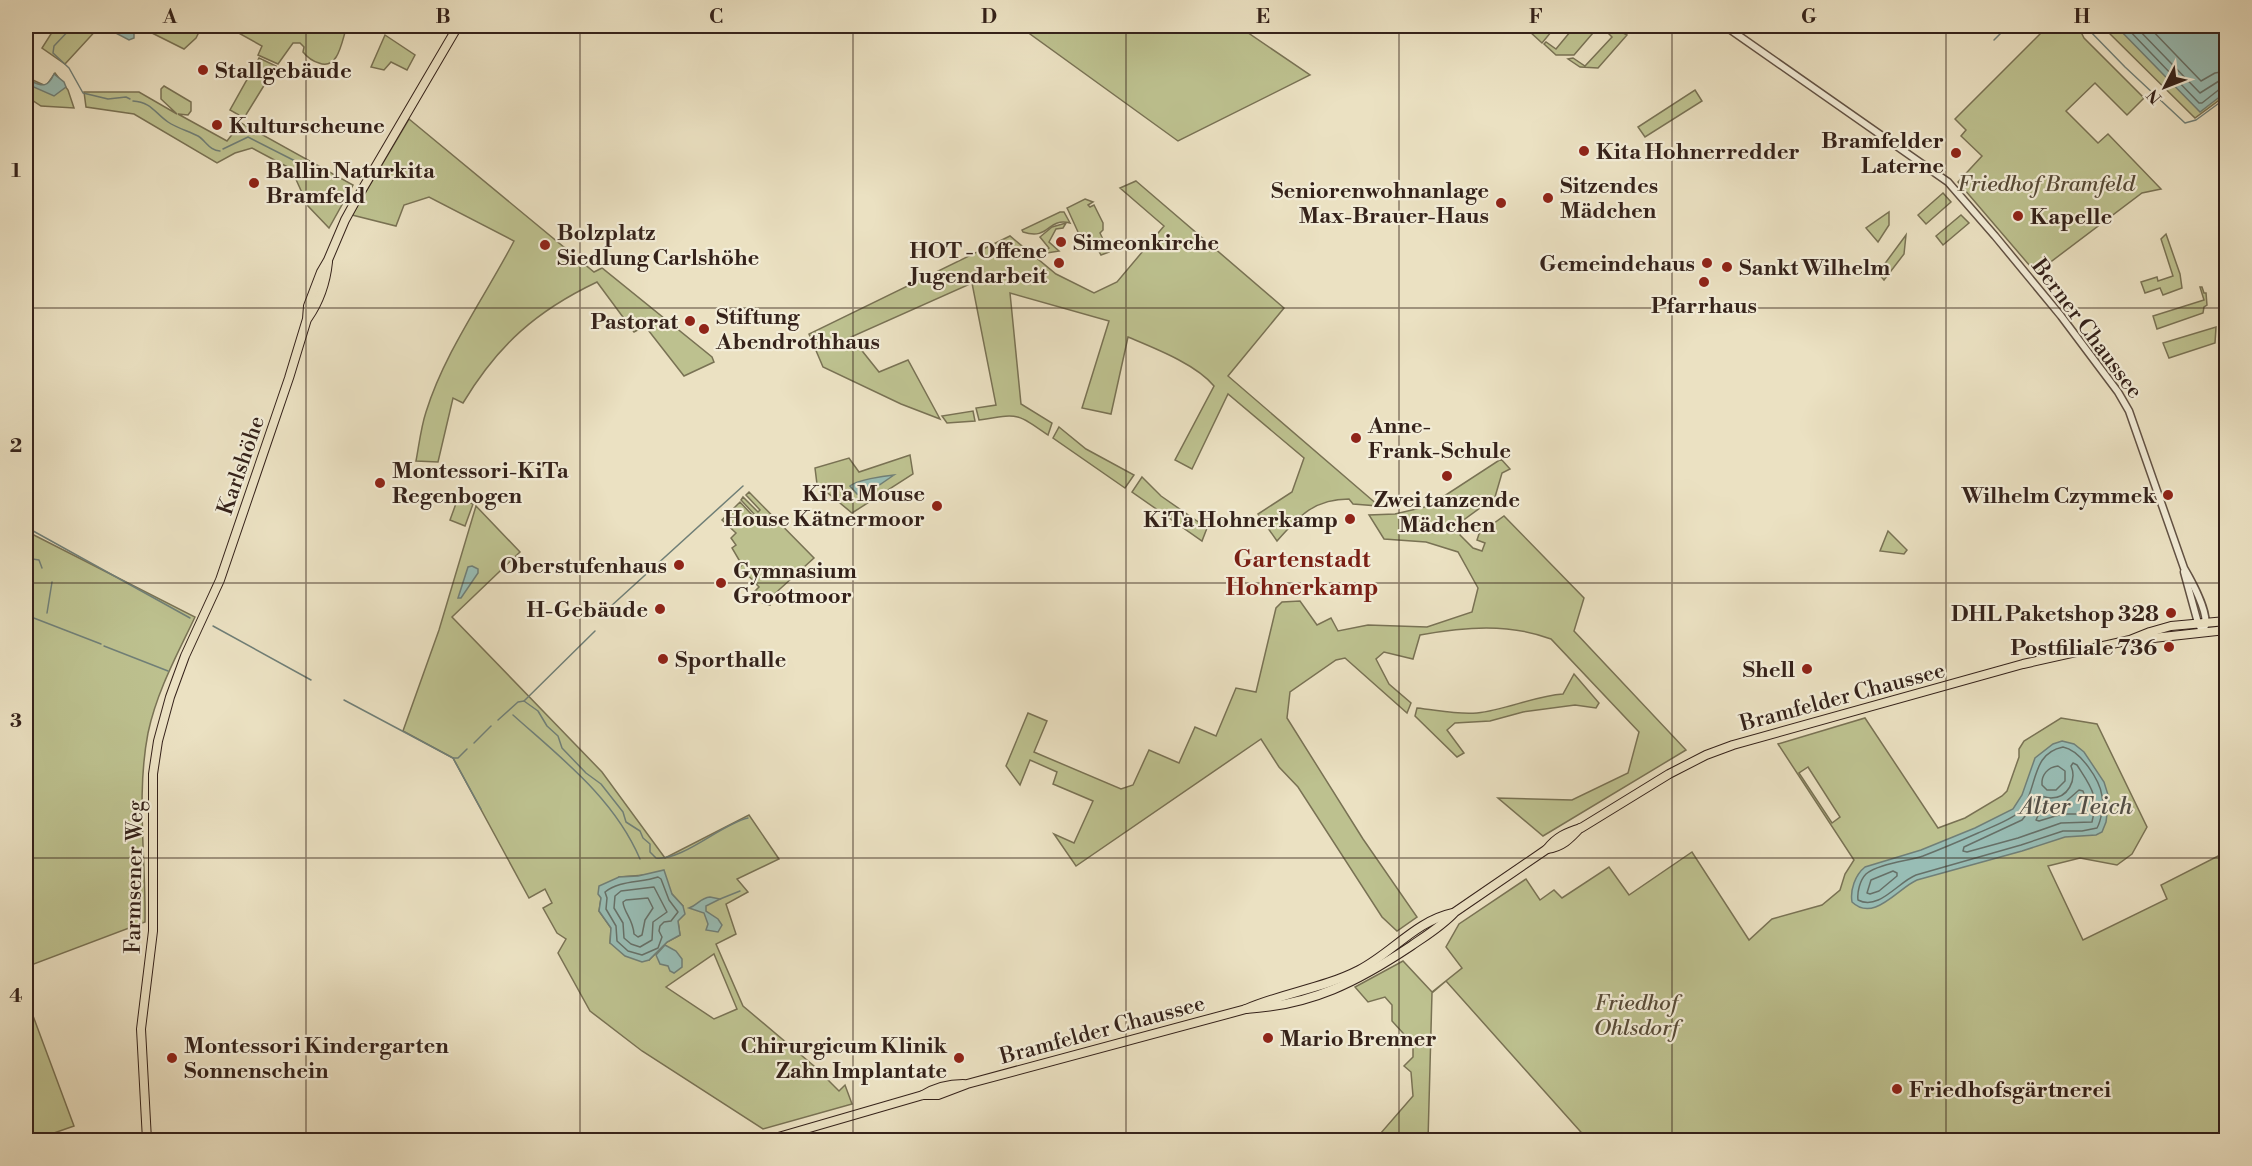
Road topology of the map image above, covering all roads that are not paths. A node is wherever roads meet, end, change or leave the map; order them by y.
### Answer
1 (458, 26) edge
2 (1725, 26) edge
3 (2184, 568) junction
4 (202, 621) joint
5 (2226, 621) edge
6 (2198, 622) junction
7 (2207, 622) junction
8 (2226, 630) edge
9 (2203, 632) junction
10 (2130, 640) junction
11 (1455, 912) junction
12 (1307, 989) junction
13 (1308, 998) junction
14 (1246, 1009) junction
15 (147, 1140) edge
16 (768, 1140) edge

1 - 4 main road, Karlshöhe
2 - 3 street, Berner Chaussee
3 - 6 street, Berner Chaussee
3 - 7 street, Berner Chaussee
4 - 15 main road, Farmsener Weg
5 - 7 main road, Bramfelder Chaussee
6 - 7 main road, Bramfelder Chaussee
6 - 9 street, Berner Chaussee
6 - 10 main road, Bramfelder Chaussee
7 - 9 street
8 - 9 main road, Bramfelder Chaussee
9 - 10 main road, Bramfelder Chaussee
10 - 11 main road, Bramfelder Chaussee
11 - 12 main road, Bramfelder Chaussee
11 - 13 main road, Bramfelder Chaussee
12 - 13 main road
12 - 14 main road, Bramfelder Chaussee
13 - 14 main road, Bramfelder Chaussee
14 - 16 main road, Bramfelder Chaussee

